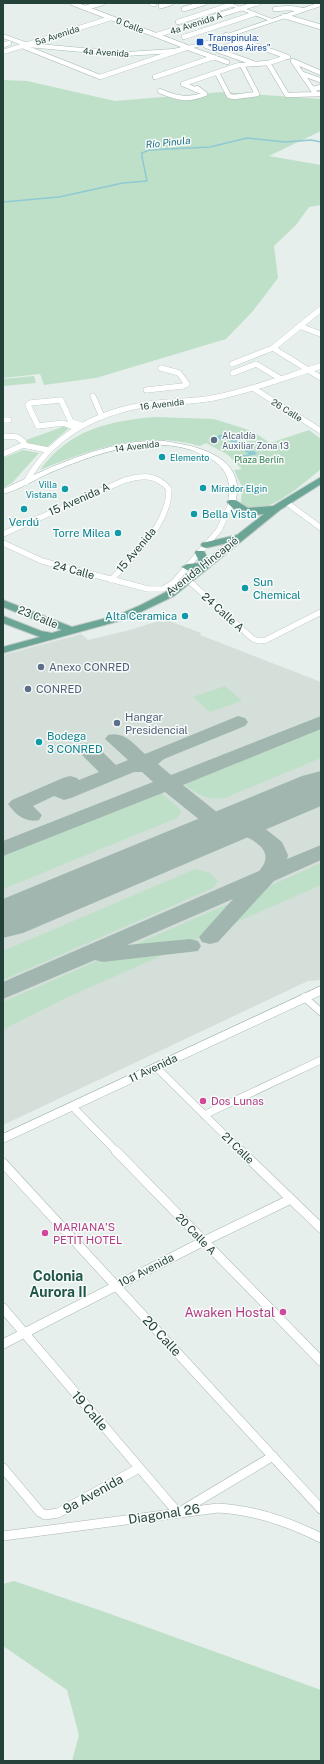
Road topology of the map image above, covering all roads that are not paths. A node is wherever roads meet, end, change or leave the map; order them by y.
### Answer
1 (72, 3) edge
2 (102, 3) edge
3 (171, 3) edge
4 (204, 3) edge
5 (258, 3) edge
6 (228, 4) edge
7 (161, 6) dead end
8 (320, 6) edge
9 (84, 8) junction
10 (240, 8) junction
11 (184, 9) dead end
12 (275, 9) dead end
13 (302, 10) junction
14 (231, 14) dead end
15 (254, 14) junction
16 (284, 16) junction
17 (111, 18) junction
18 (243, 18) junction
19 (213, 20) dead end
20 (272, 20) junction
21 (178, 22) dead end
22 (224, 24) junction
23 (193, 27) dead end
24 (321, 27) edge
25 (233, 28) dead end
26 (204, 30) junction
27 (174, 33) dead end
28 (3, 36) edge
29 (157, 36) junction
30 (225, 36) junction
31 (184, 37) junction
32 (213, 37) junction
33 (193, 40) dead end
34 (8, 44) dead end
35 (3, 45) edge
36 (25, 46) junction
37 (206, 46) dead end
38 (186, 48) junction
39 (217, 50) junction
40 (3, 52) edge
41 (274, 56) dead end
42 (214, 57) junction
43 (288, 59) junction
44 (227, 62) dead end
45 (268, 63) junction
46 (257, 64) junction
47 (242, 65) junction
48 (321, 70) edge
49 (217, 73) junction
50 (303, 74) junction
51 (155, 77) dead end
52 (320, 80) dead end
53 (192, 81) junction
54 (321, 87) edge
55 (199, 90) junction
56 (160, 91) dead end
57 (314, 91) junction
58 (321, 94) edge
59 (321, 309) edge
60 (299, 326) junction
61 (321, 334) edge
62 (273, 348) junction
63 (232, 364) dead end
64 (321, 366) edge
65 (161, 368) dead end
66 (309, 370) junction
67 (233, 373) dead end
68 (321, 378) edge
69 (281, 379) junction
70 (253, 388) junction
71 (93, 396) dead end
72 (148, 404) junction
73 (102, 417) junction
74 (79, 426) junction
75 (321, 431) edge
76 (3, 436) edge
77 (23, 445) junction
78 (48, 450) junction
79 (3, 454) edge
80 (158, 479) joint
81 (321, 480) edge
82 (26, 482) junction
83 (3, 492) edge
84 (232, 502) junction
85 (287, 502) junction
86 (277, 508) junction
87 (321, 528) edge
88 (3, 534) edge
89 (239, 538) junction
90 (3, 543) edge
91 (203, 549) junction
92 (206, 566) junction
93 (187, 567) junction
94 (111, 580) junction
95 (188, 580) junction
96 (163, 589) joint
97 (148, 590) junction
98 (3, 603) edge
99 (145, 608) junction
100 (321, 612) edge
101 (3, 619) edge
102 (72, 631) junction
103 (34, 632) junction
104 (53, 636) junction
105 (31, 642) junction
106 (3, 650) edge
107 (321, 990) edge
108 (304, 997) junction
109 (321, 1012) edge
110 (321, 1060) edge
111 (156, 1067) junction
112 (72, 1106) junction
113 (204, 1115) junction
114 (3, 1139) edge
115 (3, 1163) edge
116 (291, 1199) junction
117 (321, 1228) edge
118 (203, 1241) junction
119 (116, 1286) junction
120 (3, 1308) edge
121 (24, 1333) junction
122 (3, 1344) edge
123 (321, 1361) edge
124 (273, 1456) junction
125 (3, 1468) edge
126 (139, 1468) junction
127 (321, 1509) edge
128 (178, 1513) junction
129 (3, 1536) edge
130 (320, 1538) edge

1 - 9 street, 0 Calle
2 - 9 street
3 - 7 street
4 - 11 street
5 - 10 street, 4a Avenida A
6 - 10 street
6 - 21 street
8 - 13 main road, 4a Avenida
9 - 17 street, 0 Calle
10 - 15 street
10 - 29 street, 4a Avenida A
12 - 13 street
13 - 16 main road, 4a Avenida
14 - 18 street
15 - 18 street
15 - 20 street
16 - 20 main road, 4a Avenida
16 - 24 street
17 - 29 street, 0 Calle
17 - 36 street, 5a Avenida
18 - 22 street
19 - 22 street
20 - 30 main road, 4a Avenida
22 - 25 street
22 - 26 street
23 - 26 street
26 - 31 street
26 - 32 street
27 - 31 street
28 - 36 main road, 4a Avenida
29 - 38 street, 0 Calle
30 - 32 main road, 4a Avenida
30 - 43 street
31 - 33 street
32 - 38 main road, 4a Avenida
34 - 35 street
36 - 38 main road, 4a Avenida
36 - 38 street, 4a Avenida
36 - 40 street, 5a Avenida
37 - 39 street
38 - 42 street, 0 Calle
39 - 41 street
39 - 46 street
42 - 44 street, 0 Calle
42 - 51 street
43 - 45 street
43 - 48 street
43 - 48 street
43 - 50 street
45 - 46 street
45 - 57 street
46 - 47 street
47 - 49 street
47 - 49 street
49 - 53 street
50 - 52 street
50 - 57 street
53 - 55 street
53 - 55 street
54 - 57 street
55 - 56 street
57 - 58 street
59 - 60 street
60 - 61 street
60 - 62 street
62 - 63 street
62 - 66 street
64 - 66 street, 16 Avenida
65 - 72 street
66 - 68 street
66 - 69 street, 16 Avenida
67 - 69 street
69 - 70 street, 16 Avenida
70 - 72 street, 16 Avenida
70 - 75 street, 26 Calle
71 - 73 street
72 - 73 street, 16 Avenida
73 - 74 street, 16 Avenida
74 - 74 street
74 - 78 street, 16 Avenida
76 - 77 street
77 - 78 street
77 - 79 street
78 - 82 street, 16 Avenida
80 - 88 street, 15 Avenida A
80 - 94 street, 15 Avenida
81 - 85 main road, Avenida Hincapié
82 - 83 street
82 - 84 street, 14 Avenida
84 - 86 main road
84 - 91 street, 14 Avenida
85 - 86 main road, Avenida Hincapié
85 - 87 street
86 - 89 main road, Avenida Hincapié
89 - 91 main road
89 - 92 main road, Avenida Hincapié
90 - 94 street, 24 Calle
91 - 92 main road
91 - 93 street, 14 Avenida
92 - 93 main road
92 - 95 main road, Avenida Hincapié
93 - 96 street, 14 Avenida
94 - 97 street, 24 Calle
95 - 99 main road, Avenida Hincapié
95 - 100 street, 24 Calle A
96 - 97 street, 24 Calle
97 - 99 street
98 - 102 main road, 23 Calle
99 - 102 main road, Avenida Hincapié
101 - 103 main road, 23 Calle
102 - 104 main road, Avenida Hincapié
103 - 104 main road, 23 Calle
103 - 105 main road
104 - 105 main road, Avenida Hincapié
105 - 106 main road, Avenida Hincapié
107 - 108 main road
108 - 109 street
108 - 111 main road, 11 Avenida
110 - 113 street
111 - 112 main road, 11 Avenida
111 - 113 street, 21 Calle
112 - 114 main road, 11 Avenida
112 - 118 street, 20 Calle A
113 - 116 street, 21 Calle
115 - 119 street, 20 Calle
116 - 117 street, 21 Calle
116 - 118 street, 10a Avenida
118 - 119 street, 10a Avenida
118 - 123 street, 20 Calle A
119 - 121 street, 10a Avenida
119 - 124 street, 20 Calle
120 - 121 street, 19 Calle
121 - 122 street, 10a Avenida
121 - 126 street, 19 Calle
124 - 127 street, 20 Calle
124 - 128 street
125 - 126 street, 9a Avenida
126 - 128 street, 19 Calle
128 - 129 street, Diagonal 26
128 - 130 street, Diagonal 26

